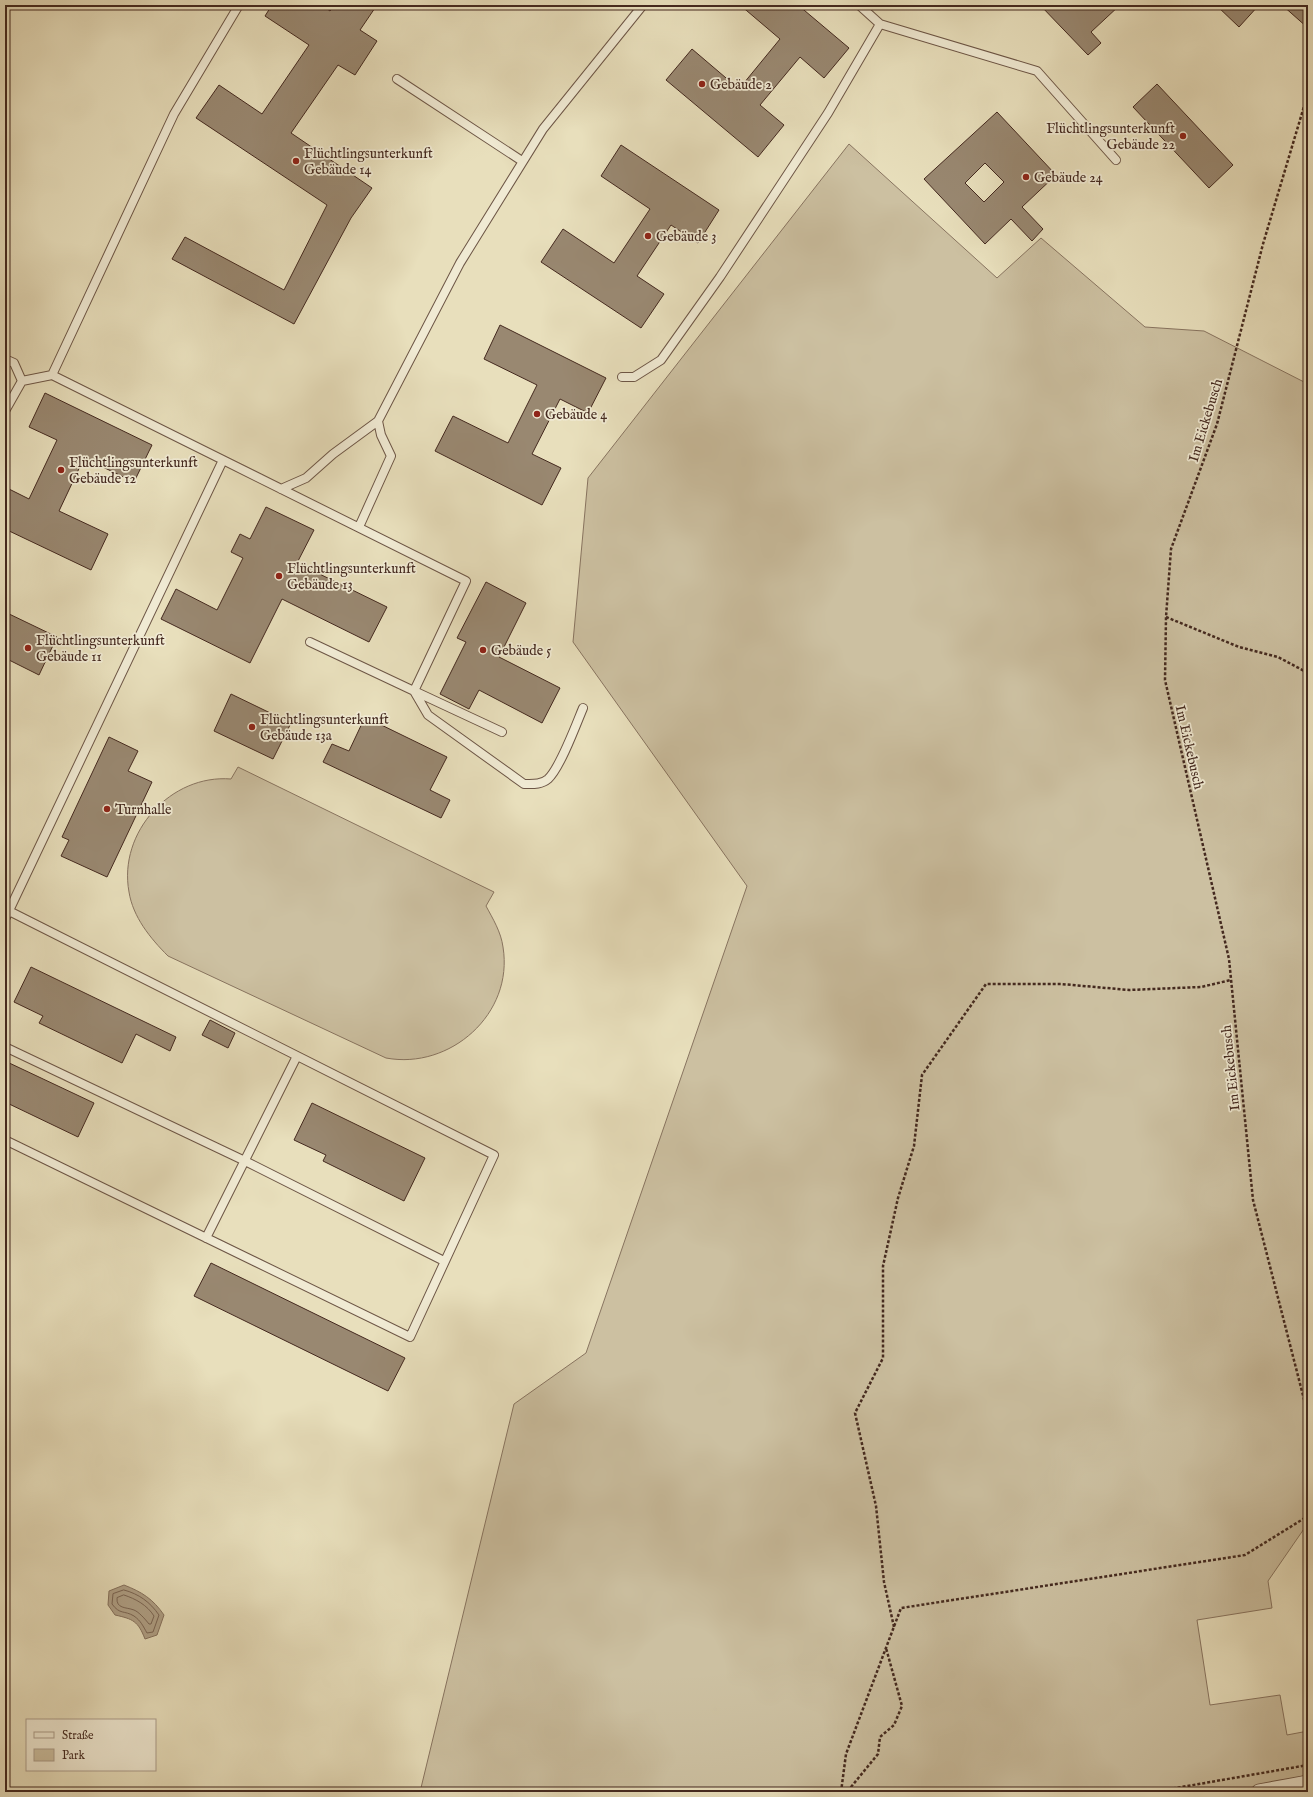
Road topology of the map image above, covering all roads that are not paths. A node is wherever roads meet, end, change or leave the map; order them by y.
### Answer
1 (239, 5) edge
2 (643, 5) edge
3 (859, 5) edge
4 (880, 24) junction
5 (397, 80) dead end
6 (1116, 160) dead end
7 (522, 162) junction
8 (5, 359) edge
9 (52, 375) junction
10 (622, 377) dead end
11 (22, 381) junction
12 (5, 411) edge
13 (378, 421) junction
14 (223, 460) junction
15 (281, 489) junction
16 (359, 527) junction
17 (310, 642) dead end
18 (414, 690) junction
19 (583, 708) dead end
20 (502, 732) dead end
21 (9, 911) junction
22 (5, 919) edge
23 (5, 1046) edge
24 (297, 1056) junction
25 (5, 1140) edge
26 (245, 1161) junction
27 (206, 1238) junction
28 (444, 1261) junction
29 (1308, 1783) edge
30 (1259, 1792) edge

1 - 9 lane
2 - 7 lane
3 - 4 lane
4 - 6 lane
4 - 10 lane
5 - 7 lane
7 - 13 lane
8 - 11 lane
9 - 11 lane
9 - 14 lane
11 - 12 lane
13 - 15 lane
13 - 16 lane
14 - 15 lane
14 - 21 lane
15 - 16 lane
16 - 18 lane
17 - 18 lane
18 - 19 lane
18 - 20 lane
21 - 22 lane
21 - 24 lane
23 - 26 lane
24 - 26 lane
24 - 28 lane
25 - 27 lane
26 - 27 lane
26 - 28 lane
27 - 28 lane
29 - 30 street

